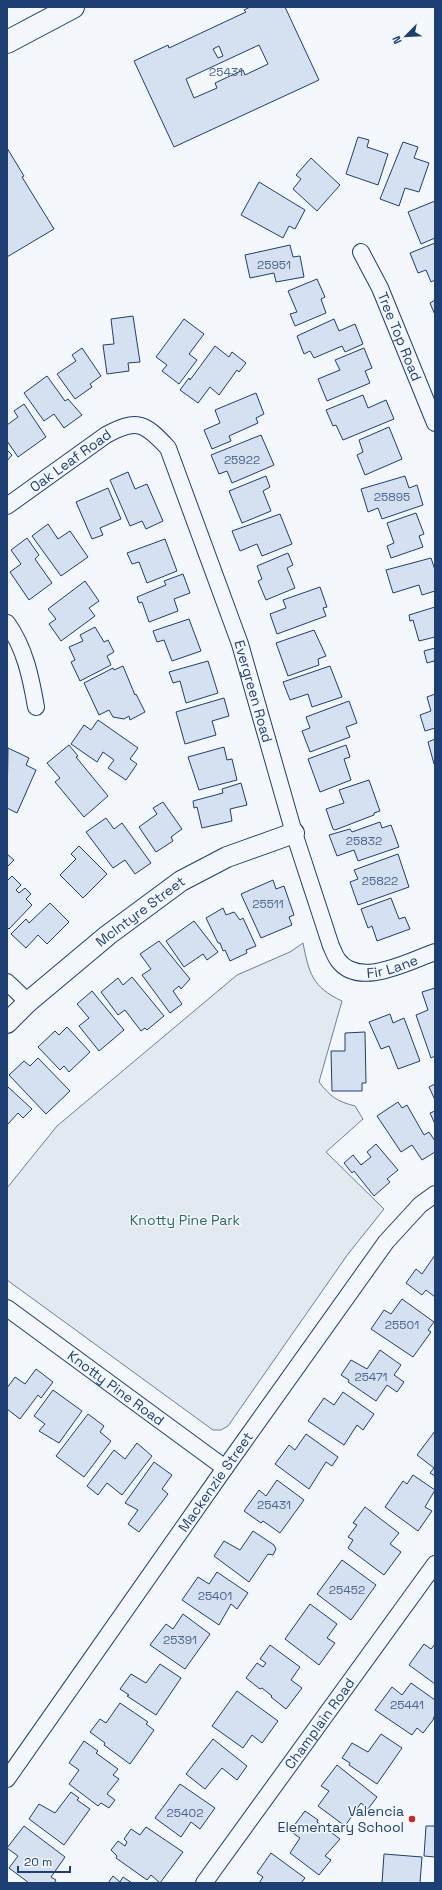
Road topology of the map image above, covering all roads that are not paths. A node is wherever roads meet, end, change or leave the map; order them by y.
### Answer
1 (73, 7) edge
2 (7, 42) edge
3 (361, 252) dead end
4 (435, 423) edge
5 (138, 424) joint
6 (7, 506) edge
7 (7, 623) edge
8 (36, 707) dead end
9 (294, 833) junction
10 (435, 952) edge
11 (348, 970) joint
12 (7, 982) edge
13 (28, 1002) junction
14 (7, 1023) edge
15 (435, 1194) edge
16 (7, 1308) edge
17 (225, 1468) junction
18 (435, 1564) edge
19 (7, 1779) edge
20 (204, 1883) edge

1 - 2 main road
3 - 4 street, Tree Top Road
5 - 6 street, Oak Leaf Road
5 - 9 street, Evergreen Road
7 - 8 street
9 - 11 street, Evergreen Road
9 - 13 street, McIntyre Street
10 - 11 street, Fir Lane
12 - 13 street
13 - 14 street, McIntyre Street
15 - 17 street, Mackenzie Street
16 - 17 street, Knotty Pine Road
17 - 19 street, Mackenzie Street
18 - 20 street, Champlain Road

